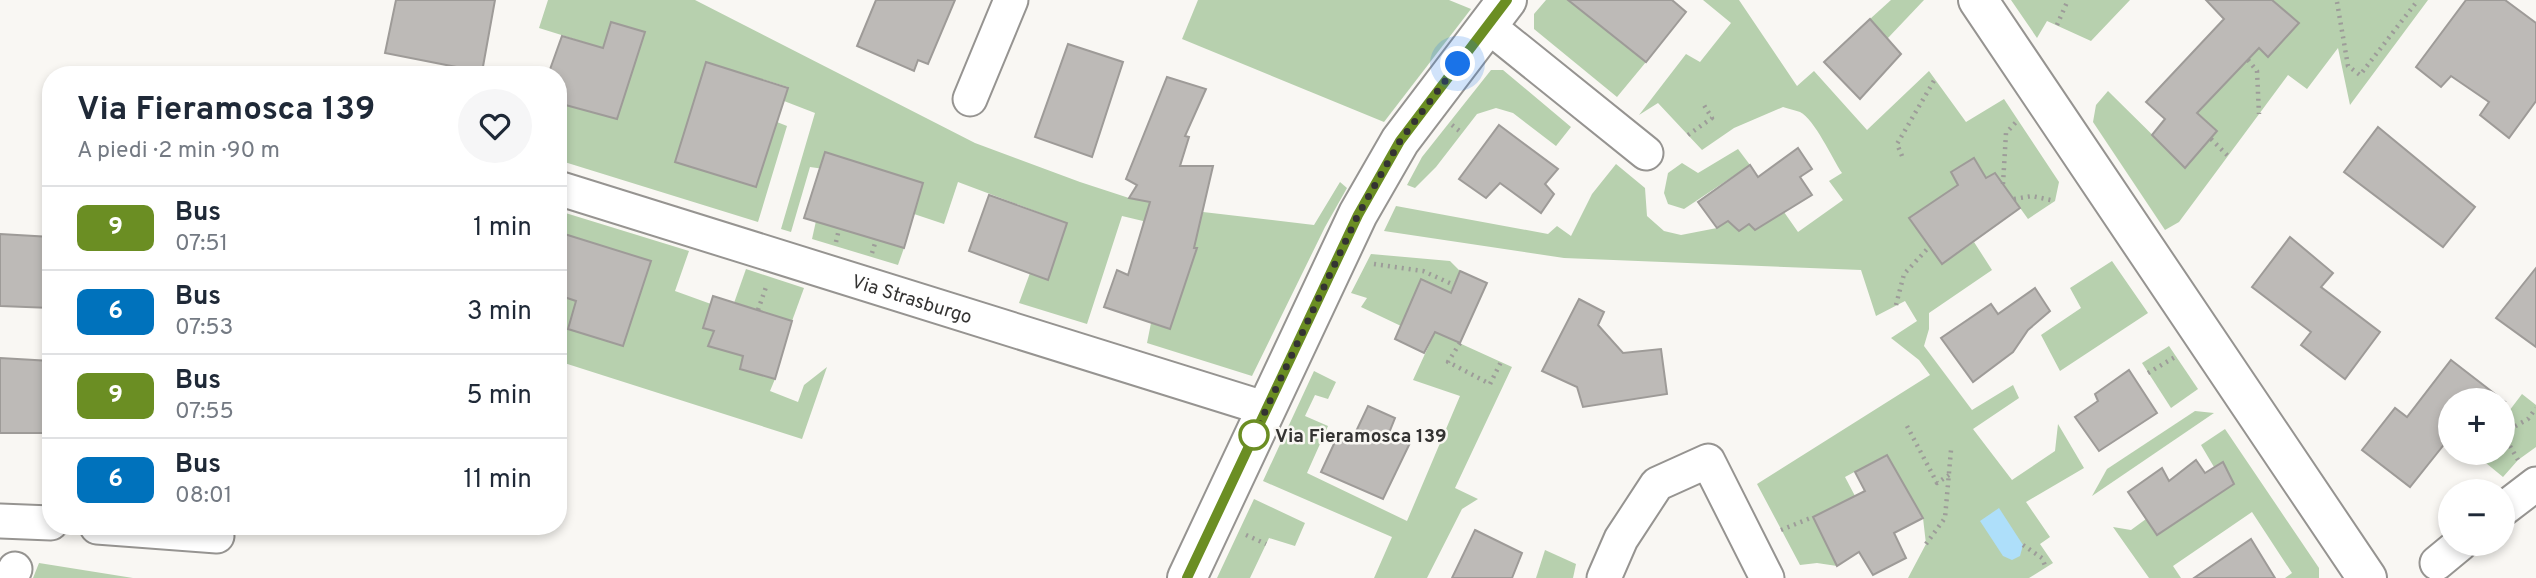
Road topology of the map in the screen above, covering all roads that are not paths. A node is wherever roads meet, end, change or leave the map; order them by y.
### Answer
1 (1011, 0) edge
2 (1978, 0) edge
3 (1497, 13) edge
4 (970, 99) dead end
5 (1646, 153) dead end
6 (567, 191) edge
7 (1267, 409) junction
8 (2527, 472) edge
9 (2515, 490) edge
10 (0, 521) edge
11 (42, 523) edge
12 (204, 535) edge
13 (217, 536) dead end
14 (1187, 578) edge
15 (1604, 578) edge
16 (1767, 578) edge
17 (2367, 578) edge

1 - 4 street
2 - 17 main road
3 - 5 street
3 - 7 main road
6 - 7 street, Via Strasburgo
7 - 14 main road
8 - 9 street
10 - 11 street
12 - 13 street
15 - 16 street

